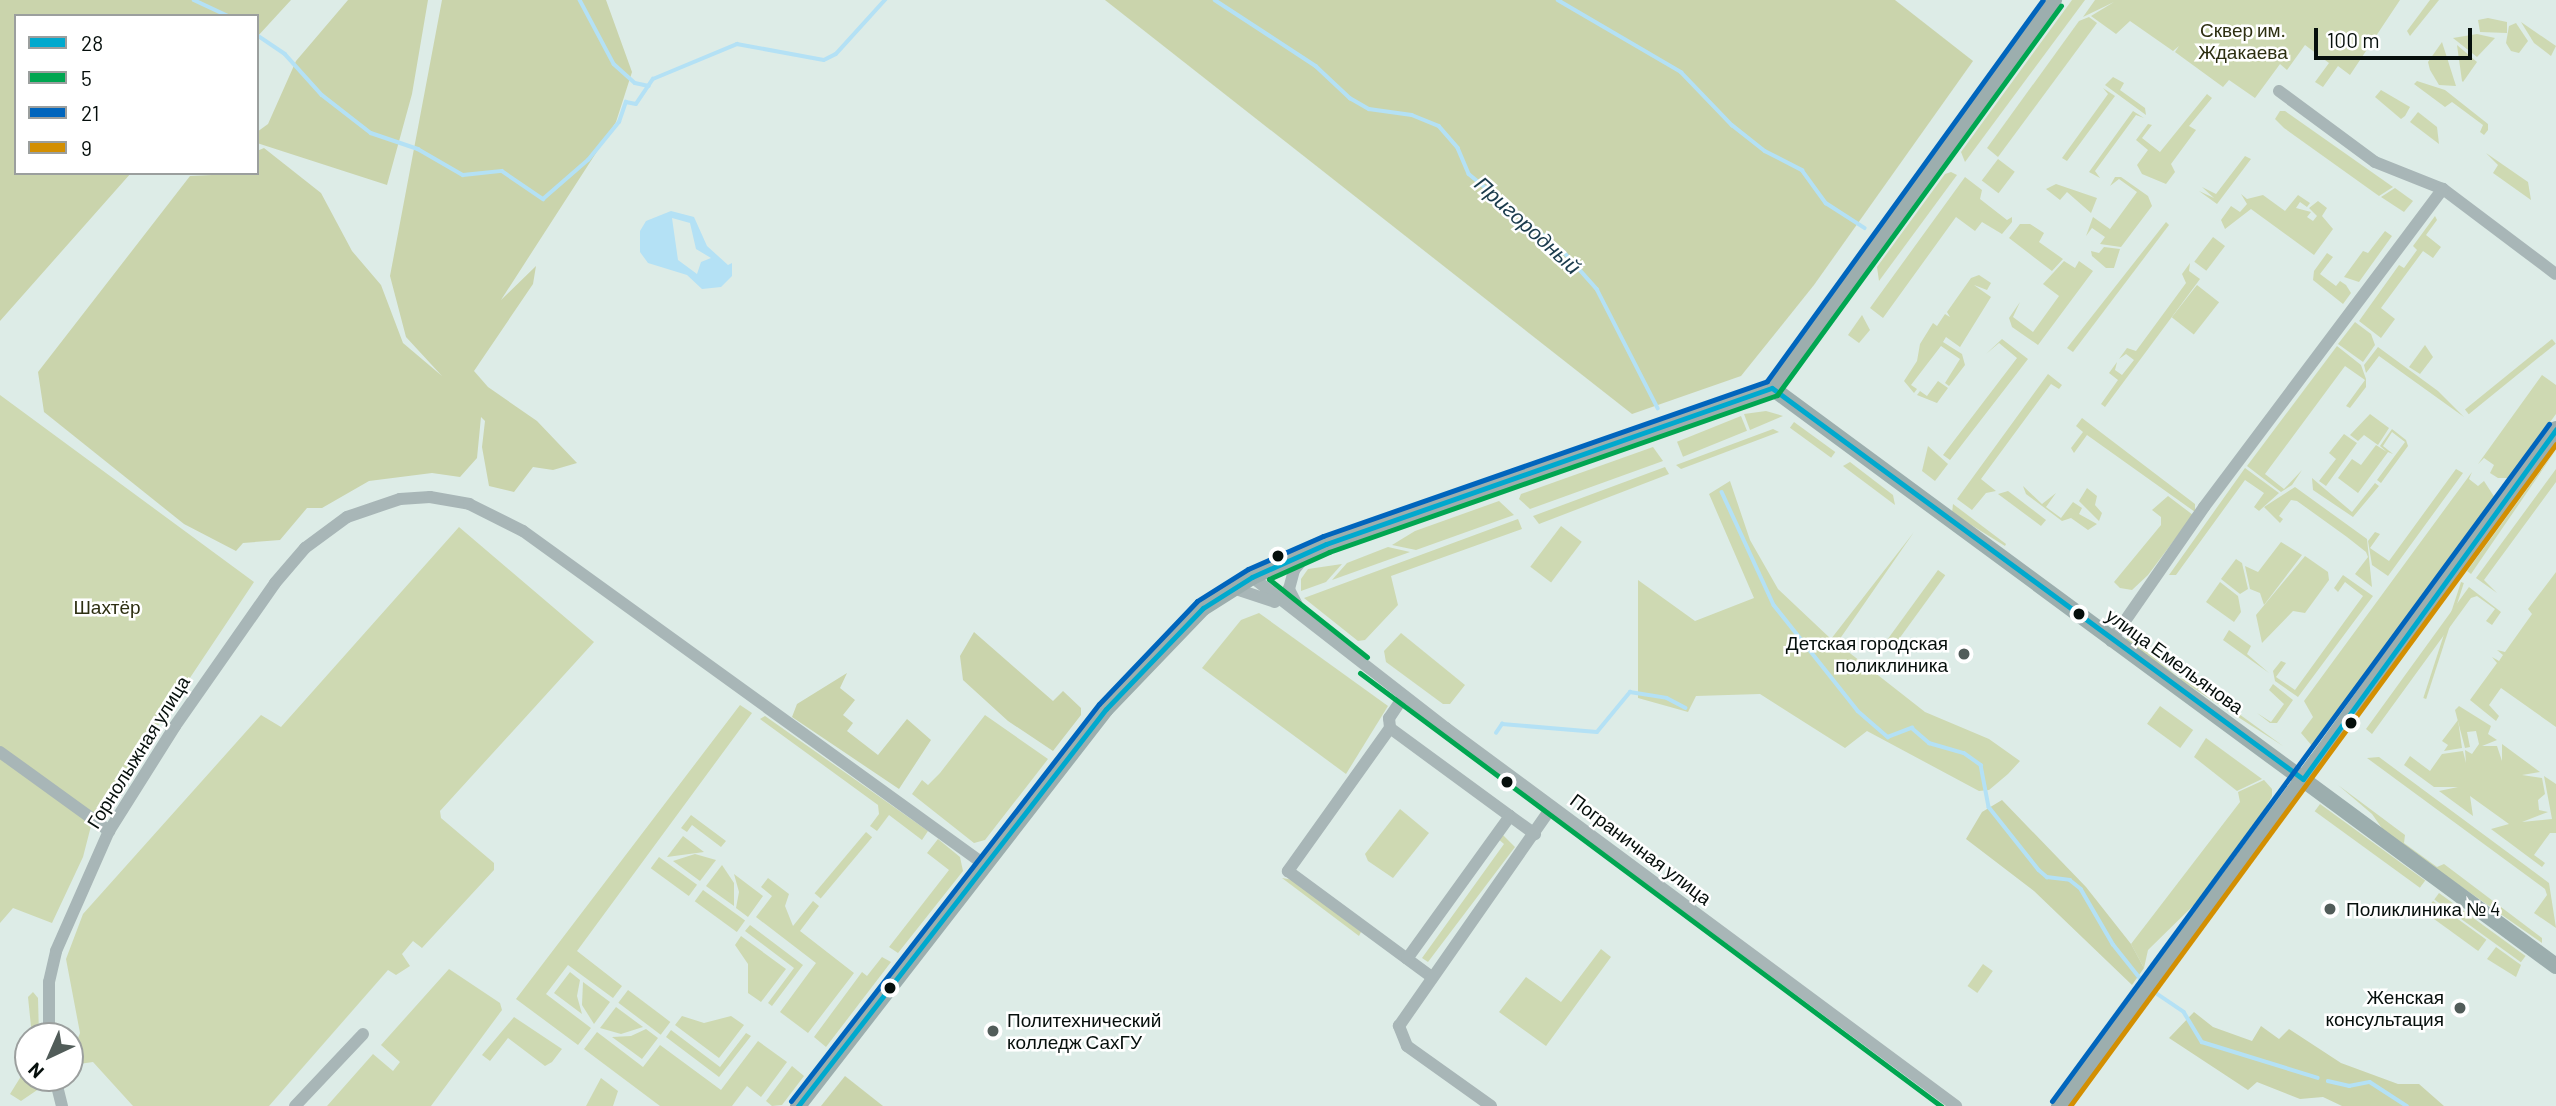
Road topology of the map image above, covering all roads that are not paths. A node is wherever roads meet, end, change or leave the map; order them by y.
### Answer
1 (2054, 0) edge
2 (2279, 91) dead end
3 (2443, 189) junction
4 (2556, 274) edge
5 (1772, 388) junction
6 (2556, 429) edge
7 (1309, 551) junction
8 (1252, 577) junction
9 (1236, 589) junction
10 (1305, 620) junction
11 (2111, 641) junction
12 (1404, 696) junction
13 (1390, 728) junction
14 (0, 752) edge
15 (2303, 779) junction
16 (1552, 807) junction
17 (1510, 816) junction
18 (109, 831) junction
19 (1535, 834) junction
20 (985, 865) junction
21 (1407, 959) junction
22 (2556, 966) edge
23 (1432, 977) junction
24 (49, 1022) edge
25 (363, 1034) dead end
26 (295, 1106) edge
27 (798, 1106) edge
28 (1490, 1106) edge
29 (1956, 1106) edge
30 (2059, 1106) edge

1 - 5 main road
2 - 3 street
3 - 4 street
3 - 11 street
5 - 7 main road
5 - 11 main road, улица Емельянова
6 - 15 main road
7 - 8 main road
7 - 10 street
8 - 9 main road
8 - 10 street, Пограничная улица
9 - 10 street, Пограничная улица
9 - 20 main road
10 - 12 street, Пограничная улица
11 - 15 main road, улица Емельянова
12 - 13 street
12 - 16 street, Пограничная улица
13 - 17 street
13 - 21 street
14 - 18 street
15 - 22 main road, улица Емельянова
15 - 30 main road
16 - 19 street
16 - 29 street, Пограничная улица
17 - 19 street
17 - 21 street
18 - 20 street, Горнолыжная улица
18 - 24 street, Горнолыжная улица
19 - 23 street
20 - 27 main road
21 - 23 street
23 - 28 street
25 - 26 street

